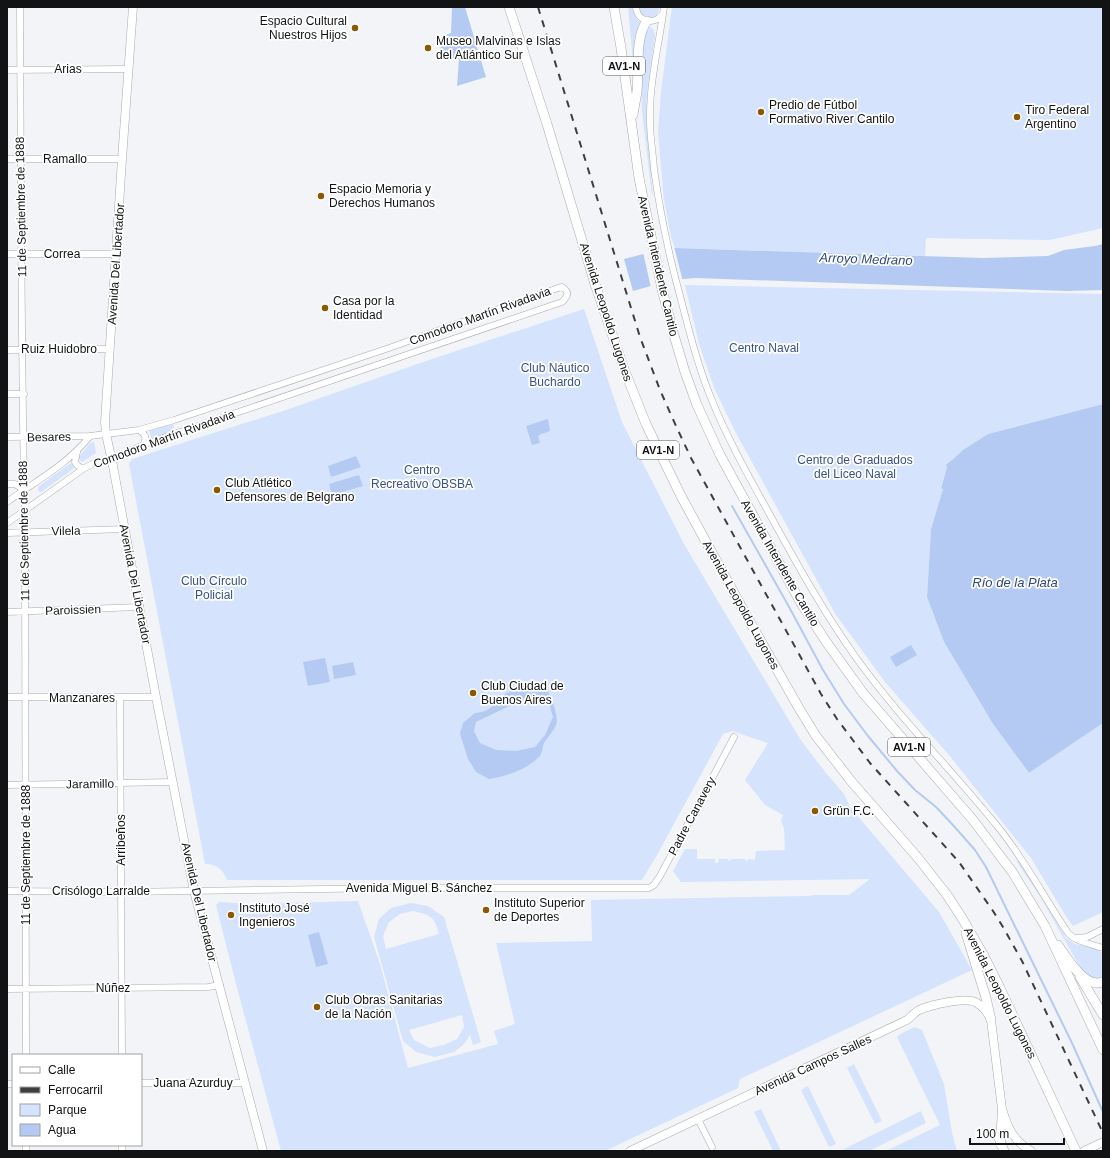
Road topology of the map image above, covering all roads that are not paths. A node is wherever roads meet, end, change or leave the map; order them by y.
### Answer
1 (20, 7) edge
2 (134, 7) edge
3 (509, 7) edge
4 (614, 7) edge
5 (636, 7) edge
6 (664, 7) edge
7 (662, 14) junction
8 (648, 21) junction
9 (658, 38) junction
10 (129, 69) junction
11 (7, 70) edge
12 (20, 70) junction
13 (631, 125) junction
14 (7, 159) edge
15 (20, 159) junction
16 (122, 159) junction
17 (7, 254) edge
18 (22, 254) junction
19 (117, 254) junction
20 (406, 342) junction
21 (23, 349) junction
22 (110, 349) junction
23 (7, 350) edge
24 (411, 353) junction
25 (7, 394) edge
26 (24, 394) junction
27 (139, 430) junction
28 (106, 434) junction
29 (90, 436) junction
30 (7, 437) edge
31 (23, 437) junction
32 (143, 445) junction
33 (78, 450) junction
34 (112, 460) junction
35 (83, 469) junction
36 (7, 484) edge
37 (24, 490) junction
38 (7, 502) edge
39 (25, 510) junction
40 (7, 523) edge
41 (124, 529) junction
42 (25, 532) junction
43 (7, 533) edge
44 (139, 607) junction
45 (7, 612) edge
46 (25, 612) junction
47 (7, 697) edge
48 (156, 697) junction
49 (26, 698) junction
50 (120, 698) junction
51 (734, 737) dead end
52 (173, 782) junction
53 (121, 783) junction
54 (7, 785) edge
55 (26, 785) junction
56 (644, 888) joint
57 (7, 891) edge
58 (26, 891) junction
59 (194, 891) junction
60 (122, 892) junction
61 (962, 918) junction
62 (1045, 926) junction
63 (1103, 929) edge
64 (1074, 938) junction
65 (1103, 948) edge
66 (1075, 968) junction
67 (1103, 982) edge
68 (220, 985) junction
69 (26, 988) junction
70 (122, 988) junction
71 (7, 989) edge
72 (1103, 1015) edge
73 (992, 1020) junction
74 (1103, 1050) edge
75 (26, 1054) edge
76 (122, 1054) edge
77 (245, 1082) junction
78 (142, 1083) edge
79 (1002, 1108) junction
80 (698, 1119) junction
81 (999, 1138) junction
82 (1103, 1142) edge
83 (712, 1147) dead end
84 (263, 1151) edge
85 (630, 1151) edge
86 (1000, 1151) edge
87 (1004, 1151) edge
88 (1031, 1151) edge
89 (1076, 1151) edge
90 (1084, 1151) edge

1 - 12 street, 11 de Septiembre de 1888
2 - 10 main road, Avenida Del Libertador
3 - 61 highway, Avenida Leopoldo Lugones / AV1-N
4 - 13 highway, Avenida Intendente Cantilo / AV1-N
5 - 8 street
6 - 7 street, Avenida Intendente Cantilo
7 - 8 street
7 - 9 street, Avenida Intendente Cantilo
8 - 9 street
8 - 13 highway
9 - 64 street, Avenida Intendente Cantilo
10 - 12 street, Arias
10 - 16 main road, Avenida Del Libertador
11 - 12 street, Arias
12 - 15 street, 11 de Septiembre de 1888
13 - 62 highway, Avenida Intendente Cantilo / AV1-N
14 - 15 street, Ramallo
15 - 16 street, Ramallo
15 - 18 street, 11 de Septiembre de 1888
16 - 19 main road, Avenida Del Libertador
17 - 18 street, Correa
18 - 19 street, Correa
18 - 21 street, 11 de Septiembre de 1888
19 - 22 main road, Avenida Del Libertador
20 - 24 street
20 - 24 street, Comodoro Martín Rivadavia
20 - 27 street, Comodoro Martín Rivadavia
21 - 22 street, Ruiz Huidobro
21 - 23 street, Ruiz Huidobro
21 - 26 street, 11 de Septiembre de 1888
22 - 28 main road, Avenida Del Libertador
24 - 32 street, Comodoro Martín Rivadavia
25 - 26 street
26 - 31 street, 11 de Septiembre de 1888
27 - 28 street, Comodoro Martín Rivadavia
27 - 32 street
28 - 29 street, Comodoro Martín Rivadavia
28 - 34 main road, Avenida Del Libertador
29 - 31 street, Besares
29 - 33 street, Comodoro Martín Rivadavia
30 - 31 street, Besares
31 - 37 street, 11 de Septiembre de 1888
32 - 34 street, Comodoro Martín Rivadavia
33 - 35 street
33 - 37 street, Comodoro Martín Rivadavia
34 - 35 street, Comodoro Martín Rivadavia
34 - 41 main road, Avenida Del Libertador
35 - 39 street, Comodoro Martín Rivadavia
36 - 37 street
37 - 38 street, Comodoro Martín Rivadavia
37 - 39 street, 11 de Septiembre de 1888
39 - 40 street, Comodoro Martín Rivadavia
39 - 42 street, 11 de Septiembre de 1888
41 - 42 street, Vilela
41 - 44 main road, Avenida Del Libertador
42 - 43 street, Vilela
42 - 46 street, 11 de Septiembre de 1888
44 - 46 street, Paroissien
44 - 48 main road, Avenida Del Libertador
45 - 46 street, Paroissien
46 - 49 street, 11 de Septiembre de 1888
47 - 49 street, Manzanares
48 - 50 street, Manzanares
48 - 52 main road, Avenida Del Libertador
49 - 50 street, Manzanares
49 - 55 street, 11 de Septiembre de 1888
50 - 53 street, Arribeños
51 - 56 street, Padre Canavery
52 - 53 street, Jaramillo
52 - 59 main road, Avenida Del Libertador
53 - 55 street, Jaramillo
53 - 60 street, Arribeños
54 - 55 street, Jaramillo
55 - 58 street, 11 de Septiembre de 1888
56 - 59 street, Avenida Miguel B. Sánchez
57 - 58 street, Crisólogo Larralde
58 - 60 street, Crisólogo Larralde
58 - 69 street, 11 de Septiembre de 1888
59 - 60 street, Crisólogo Larralde
59 - 68 main road, Avenida Del Libertador
60 - 70 street, Arribeños
61 - 73 highway
61 - 89 highway, Avenida Leopoldo Lugones / AV1-N
62 - 66 highway
62 - 74 highway, Avenida Intendente Cantilo / AV1-N
63 - 64 street
64 - 65 street
66 - 67 highway
66 - 72 highway
68 - 70 street, Núñez
68 - 77 main road, Avenida Del Libertador
69 - 70 street, Núñez
69 - 71 street, Núñez
69 - 75 street, 11 de Septiembre de 1888
70 - 76 street, Arribeños
73 - 79 main road
73 - 80 main road, Avenida Campos Salles
77 - 78 street, Juana Azurduy
77 - 84 main road, Avenida Del Libertador
79 - 81 main road
79 - 88 main road
80 - 83 street
80 - 85 main road, Avenida Campos Salles
81 - 86 main road
81 - 87 highway
82 - 90 main road

